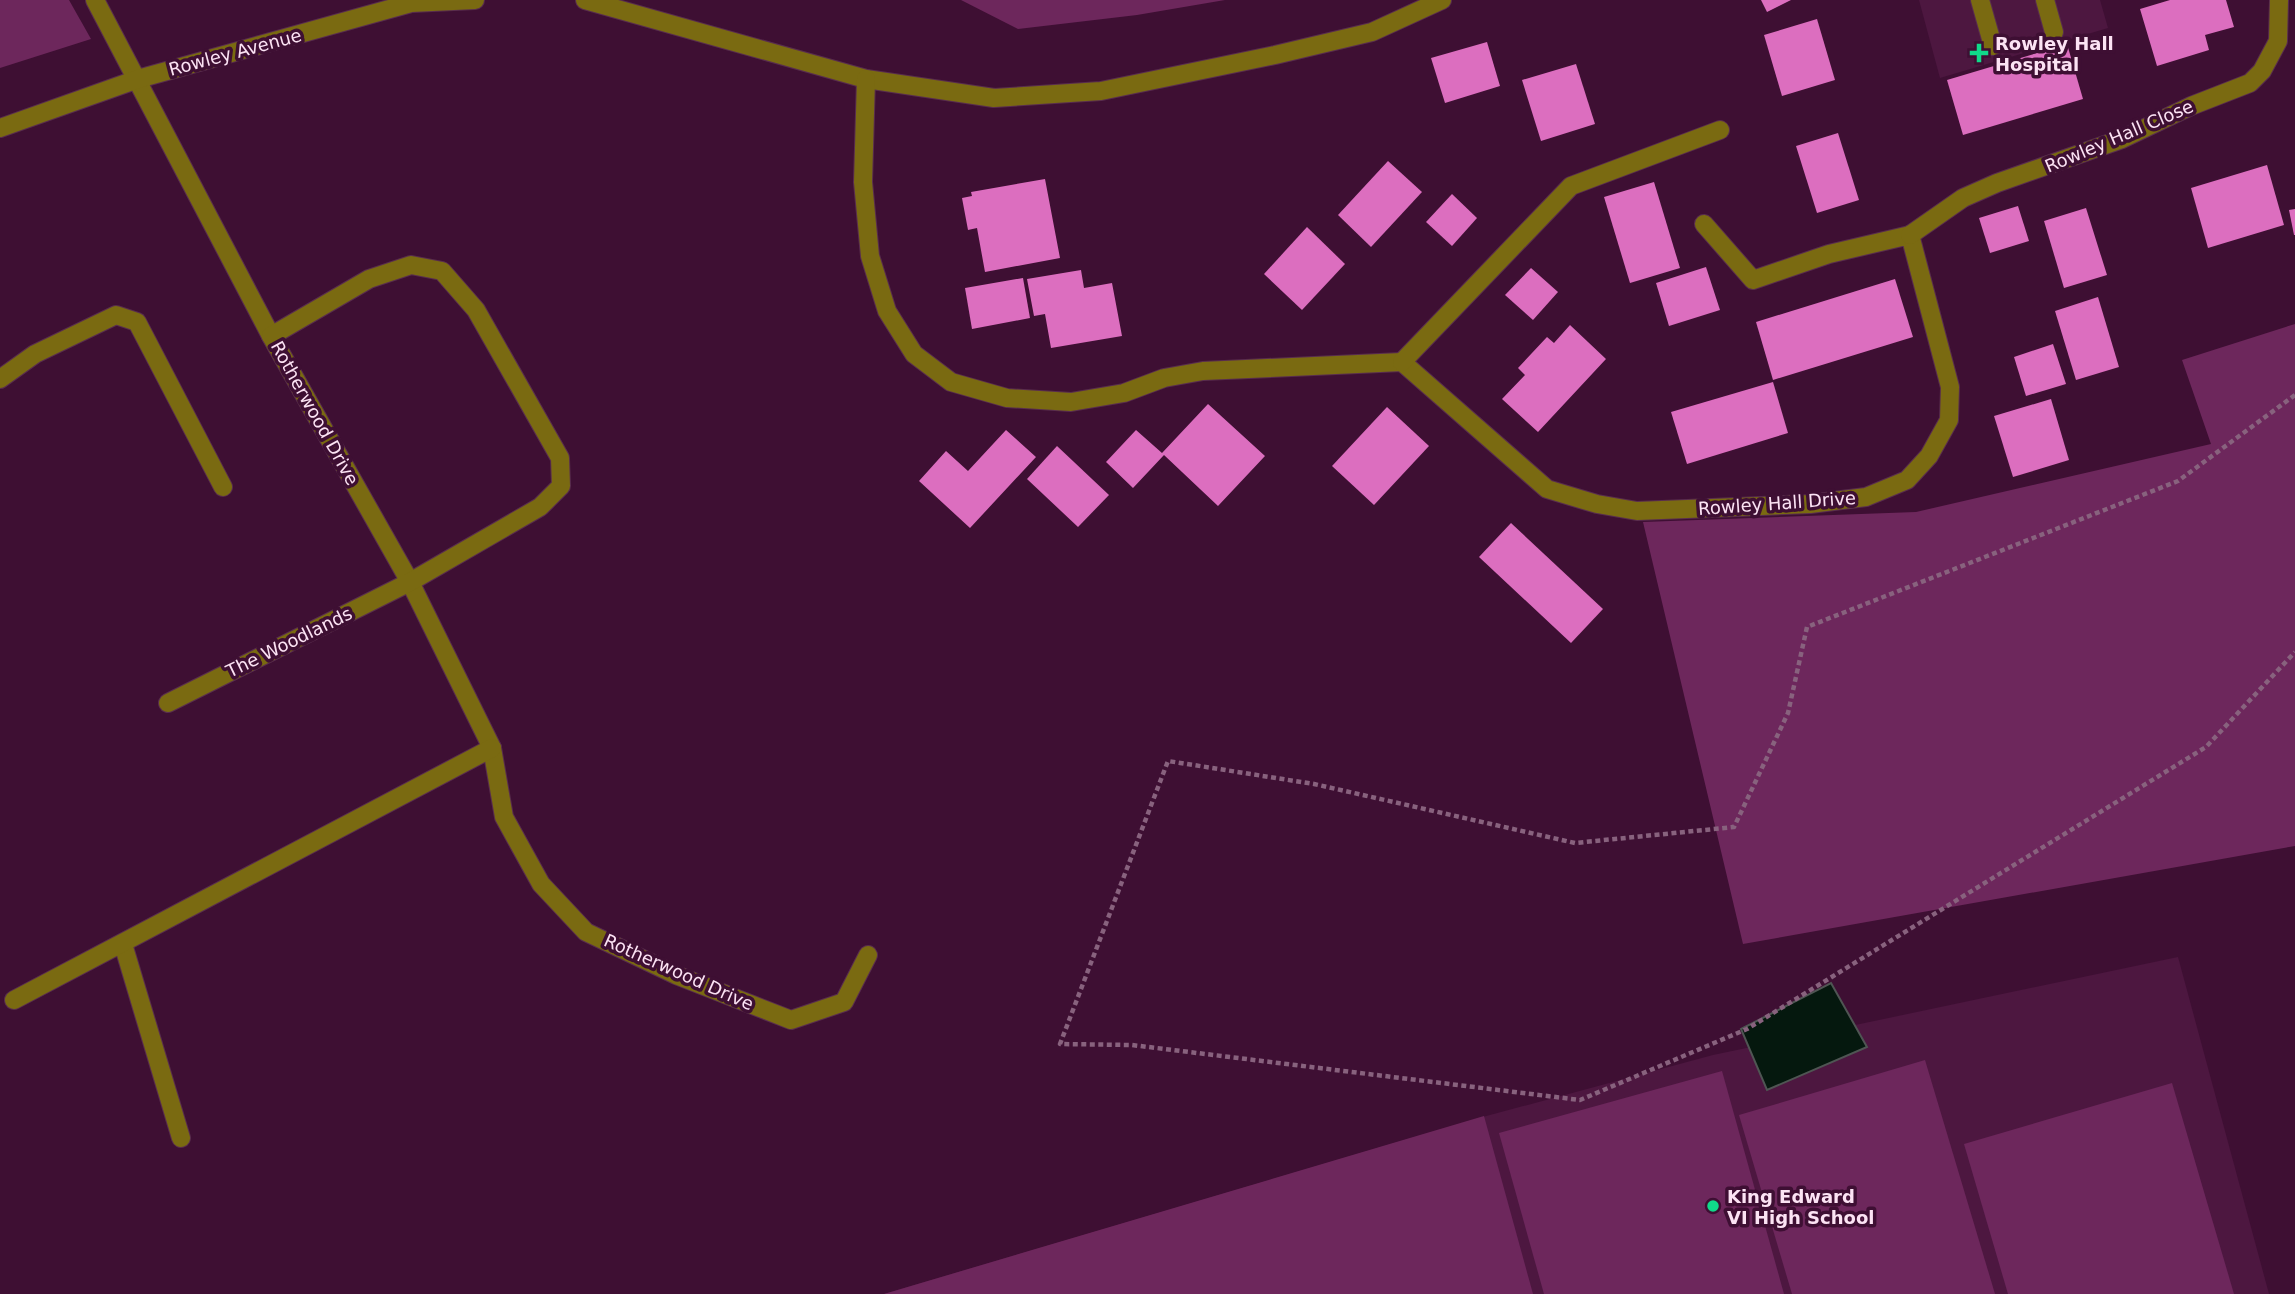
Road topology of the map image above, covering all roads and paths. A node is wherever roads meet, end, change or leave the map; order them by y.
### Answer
1 (95, 0) edge
2 (475, 0) edge
3 (585, 0) edge
4 (1442, 0) edge
5 (1980, 0) edge
6 (2045, 0) edge
7 (2278, 0) edge
8 (410, 2) edge
9 (2054, 32) dead end
10 (1993, 46) dead end
11 (138, 79) junction
12 (866, 79) junction
13 (0, 128) edge
14 (1720, 130) dead end
15 (1704, 224) dead end
16 (1910, 235) junction
17 (271, 335) junction
18 (1402, 362) junction
19 (0, 379) edge
20 (2295, 395) edge
21 (223, 486) dead end
22 (410, 582) junction
23 (2295, 652) edge
24 (168, 703) dead end
25 (492, 748) junction
26 (123, 944) junction
27 (868, 955) dead end
28 (15, 1000) dead end
29 (181, 1138) dead end

1 - 11 street, Rotherwood Drive
2 - 8 street, Rowley Avenue
3 - 12 street
4 - 12 street
5 - 10 street
6 - 9 street
7 - 16 street, Rowley Hall Close
8 - 11 street, Rowley Avenue
11 - 13 street, Rowley Avenue
11 - 17 street, Rotherwood Drive
12 - 18 street
14 - 18 street
15 - 16 street
16 - 18 street, Rowley Hall Drive
17 - 22 street, Rotherwood Drive
17 - 22 street, The Woodlands
19 - 21 street
20 - 23 path
22 - 24 street, The Woodlands
22 - 25 street, Rotherwood Drive
25 - 26 street
25 - 27 street, Rotherwood Drive
26 - 28 street
26 - 29 street

